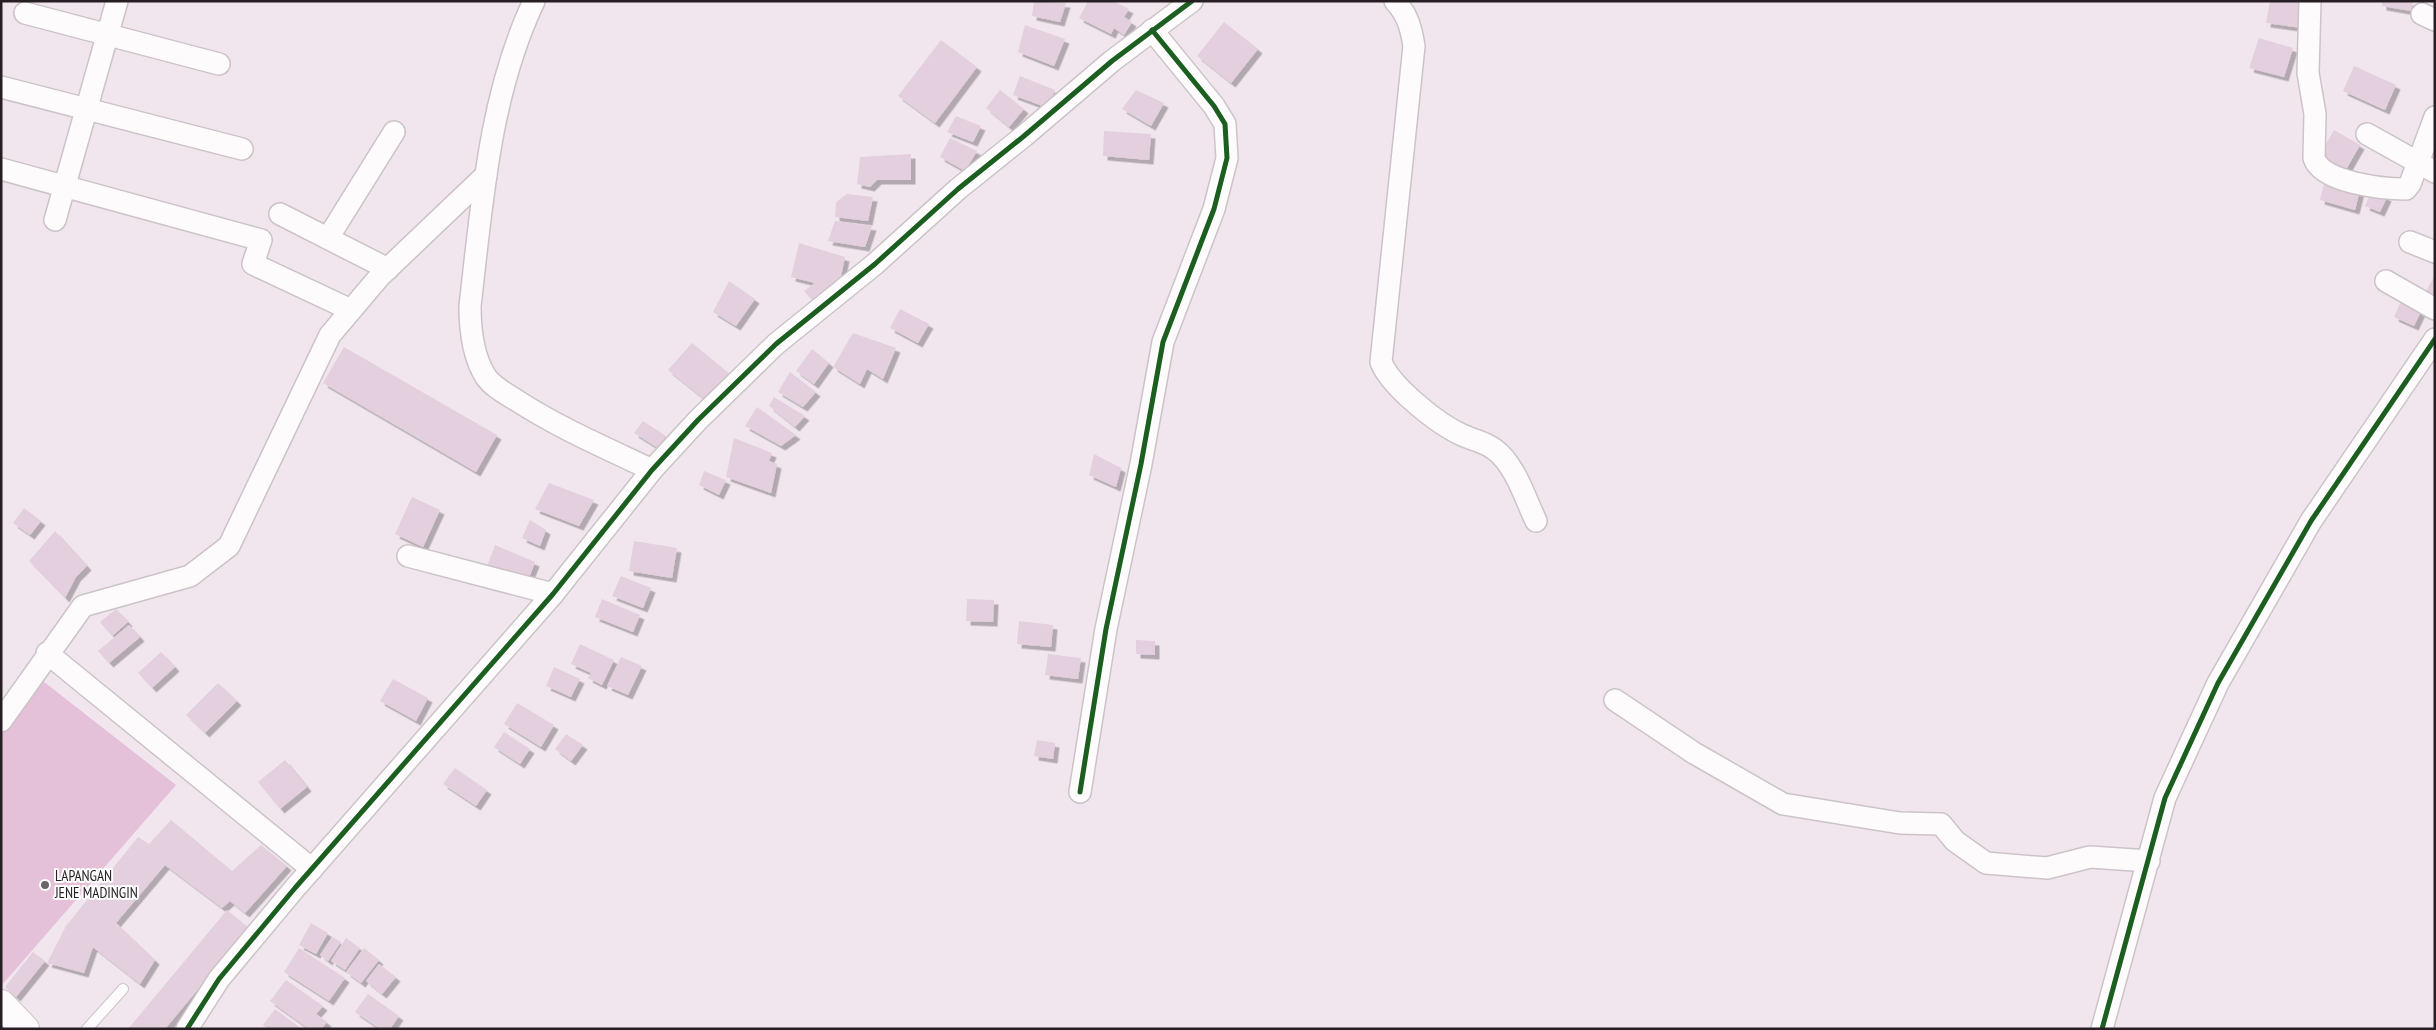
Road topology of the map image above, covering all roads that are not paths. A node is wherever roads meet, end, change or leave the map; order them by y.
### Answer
1 (117, 1) edge
2 (534, 1) edge
3 (1192, 1) edge
4 (1395, 1) edge
5 (2310, 1) edge
6 (25, 12) dead end
7 (1152, 30) junction
8 (108, 35) junction
9 (219, 64) dead end
10 (1, 87) edge
11 (87, 109) junction
12 (2435, 117) edge
13 (394, 132) dead end
14 (2367, 134) dead end
15 (242, 149) dead end
16 (2426, 168) edge
17 (1, 169) edge
18 (486, 175) junction
19 (65, 186) junction
20 (280, 214) dead end
21 (54, 220) dead end
22 (328, 238) junction
23 (2410, 242) dead end
24 (2435, 252) edge
25 (388, 270) junction
26 (2386, 281) dead end
27 (2435, 308) edge
28 (351, 310) junction
29 (2435, 339) edge
30 (652, 470) junction
31 (1536, 521) dead end
32 (408, 556) dead end
33 (552, 594) junction
34 (48, 653) junction
35 (1615, 700) dead end
36 (1, 720) edge
37 (1080, 792) dead end
38 (2149, 861) junction
39 (312, 870) junction
40 (123, 989) dead end
41 (1, 1004) edge
42 (25, 1029) edge
43 (87, 1029) edge
44 (187, 1029) edge
45 (2102, 1029) edge

1 - 8 street
2 - 18 street
3 - 7 street
4 - 31 street
5 - 16 street
6 - 8 street
7 - 30 street
7 - 37 street
8 - 9 street
8 - 11 street
10 - 11 street
11 - 15 street
11 - 19 street
12 - 16 street
13 - 22 street
14 - 16 street
17 - 19 street
18 - 25 street
18 - 30 street
19 - 21 street
19 - 28 street
20 - 22 street
22 - 25 street
23 - 24 street
25 - 28 street
26 - 27 street
28 - 34 street
29 - 38 street
30 - 33 street
32 - 33 street
33 - 39 street
34 - 36 street
34 - 39 street
35 - 38 street
38 - 45 street
39 - 44 street
40 - 43 lane
41 - 42 street

